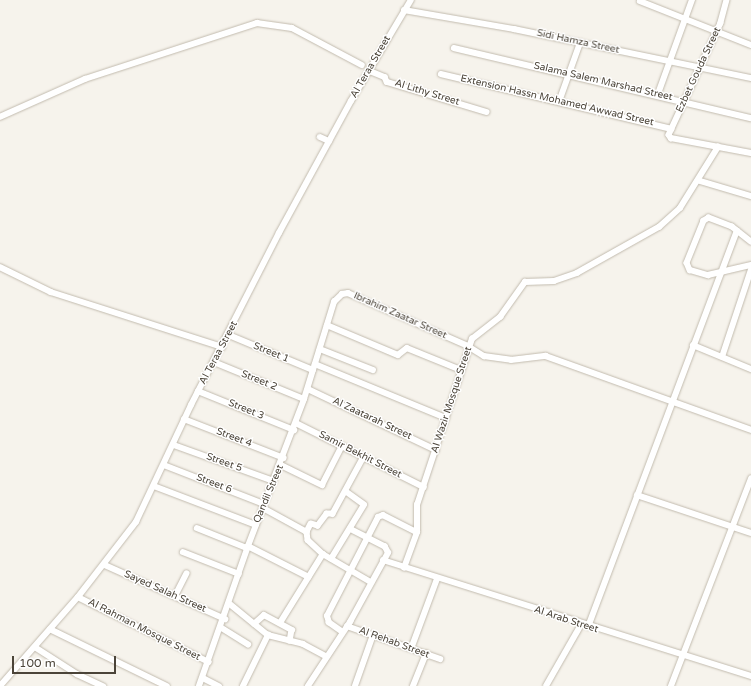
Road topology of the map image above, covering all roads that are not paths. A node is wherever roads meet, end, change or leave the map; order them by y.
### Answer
1 (411, 0) edge
2 (640, 0) edge
3 (692, 0) edge
4 (727, 0) edge
5 (404, 10) junction
6 (686, 19) junction
7 (715, 31) junction
8 (580, 43) junction
9 (751, 45) edge
10 (454, 48) dead end
11 (670, 62) junction
12 (362, 65) dead end
13 (698, 68) junction
14 (370, 71) junction
15 (441, 74) dead end
16 (569, 74) junction
17 (751, 78) edge
18 (658, 94) junction
19 (684, 100) junction
20 (559, 102) junction
21 (488, 112) dead end
22 (0, 117) edge
23 (751, 118) edge
24 (672, 128) junction
25 (320, 137) dead end
26 (329, 140) junction
27 (718, 147) junction
28 (751, 153) edge
29 (700, 181) junction
30 (751, 196) edge
31 (736, 231) junction
32 (751, 242) edge
33 (751, 265) edge
34 (0, 267) edge
35 (751, 270) edge
36 (720, 273) junction
37 (334, 302) joint
38 (327, 325) junction
39 (229, 335) junction
40 (693, 345) junction
41 (468, 346) junction
42 (222, 347) junction
43 (320, 349) junction
44 (722, 357) junction
45 (214, 362) junction
46 (314, 367) junction
47 (751, 369) edge
48 (373, 370) dead end
49 (461, 370) junction
50 (308, 389) junction
51 (198, 391) junction
52 (304, 399) junction
53 (672, 402) junction
54 (446, 418) junction
55 (184, 419) junction
56 (296, 422) junction
57 (294, 430) junction
58 (751, 430) edge
59 (174, 445) junction
60 (342, 446) junction
61 (436, 450) junction
62 (364, 457) junction
63 (284, 458) junction
64 (164, 465) junction
65 (281, 465) junction
66 (751, 479) edge
67 (274, 481) junction
68 (154, 486) junction
69 (424, 487) junction
70 (346, 492) junction
71 (637, 495) junction
72 (264, 506) junction
73 (256, 526) junction
74 (733, 526) junction
75 (196, 528) dead end
76 (350, 529) junction
77 (307, 532) junction
78 (417, 532) junction
79 (751, 533) edge
80 (367, 537) junction
81 (248, 547) junction
82 (183, 552) dead end
83 (323, 554) junction
84 (331, 559) junction
85 (383, 560) junction
86 (105, 565) junction
87 (404, 568) junction
88 (349, 571) junction
89 (186, 574) dead end
90 (239, 574) junction
91 (309, 577) junction
92 (437, 579) junction
93 (372, 582) junction
94 (175, 596) junction
95 (78, 597) junction
96 (230, 604) junction
97 (225, 619) junction
98 (280, 623) junction
99 (254, 624) junction
100 (581, 625) junction
101 (347, 626) junction
102 (588, 627) junction
103 (222, 628) junction
104 (50, 629) junction
105 (342, 632) junction
106 (268, 635) junction
107 (373, 635) junction
108 (290, 641) junction
109 (248, 644) dead end
110 (35, 647) junction
111 (411, 649) junction
112 (426, 654) junction
113 (326, 656) junction
114 (683, 656) junction
115 (440, 659) dead end
116 (209, 662) junction
117 (751, 676) edge
118 (203, 678) junction
119 (0, 686) edge
120 (103, 686) edge
121 (167, 686) edge
122 (199, 686) edge
123 (219, 686) edge
124 (243, 686) edge
125 (308, 686) edge
126 (355, 686) edge
127 (413, 686) edge
128 (546, 686) edge
129 (671, 686) edge

1 - 5 street, Al Teraa Street
2 - 6 street
3 - 6 street
4 - 7 street, Ezbet Gouda Street
5 - 8 street, Sidi Hamza Street
5 - 14 street, Al Teraa Street
6 - 7 street
6 - 11 street
7 - 9 street
7 - 13 street, Ezbet Gouda Street
8 - 11 street, Sidi Hamza Street
8 - 16 street
10 - 16 street, Salama Salem Marshad Street
11 - 13 street, Sidi Hamza Street
11 - 18 street
12 - 22 street
13 - 17 street, Sidi Hamza Street
13 - 19 street, Ezbet Gouda Street
14 - 21 street, Al Lithy Street
14 - 26 street, Al Teraa Street
15 - 20 street, Extension Hassn Mohamed Awwad Street
16 - 18 street, Salama Salem Marshad Street
16 - 20 street
18 - 19 street, Salama Salem Marshad Street
19 - 23 street, Salama Salem Marshad Street
19 - 24 street, Ezbet Gouda Street
20 - 24 street, Extension Hassn Mohamed Awwad Street
24 - 27 street, Ezbet Gouda Street
25 - 26 street
26 - 39 street, Al Teraa Street
27 - 28 street
27 - 29 street, Al Wazir Mosque Street
29 - 30 street
29 - 41 street, Al Wazir Mosque Street
31 - 32 street
31 - 36 street
31 - 36 street
33 - 36 street
34 - 42 street
35 - 44 street
36 - 40 street
37 - 38 street, Qandil Street
37 - 41 street, Ibrahim Zaatar Street
38 - 43 street, Qandil Street
38 - 49 street
39 - 42 street, Al Teraa Street
39 - 46 street, Street 1
40 - 44 street
40 - 53 street
41 - 49 street, Al Wazir Mosque Street
41 - 53 street
42 - 45 street, Al Teraa Street
43 - 46 street, Qandil Street
43 - 48 street
44 - 47 street
45 - 51 street, Al Teraa Street
45 - 52 street, Street 2
46 - 50 street, Qandil Street
46 - 54 street, Street 1
49 - 54 street, Al Wazir Mosque Street
50 - 52 street, Qandil Street
50 - 61 street, Al Zaatarah Street
51 - 55 street, Al Teraa Street
51 - 57 street, Street 3
52 - 56 street, Qandil Street
53 - 58 street
53 - 71 street
54 - 61 street, Al Wazir Mosque Street
55 - 59 street, Al Teraa Street
55 - 63 street, Street 4
56 - 57 street, Qandil Street
56 - 60 street, Samir Bekhit Street
57 - 63 street, Qandil Street
59 - 64 street, Al Teraa Street
59 - 67 street, Street 5
60 - 62 street, Samir Bekhit Street
60 - 65 street
61 - 69 street, Al Wazir Mosque Street
62 - 69 street, Samir Bekhit Street
62 - 70 street
63 - 65 street, Qandil Street
64 - 68 street, Al Teraa Street
64 - 72 street, Street 6
65 - 67 street, Qandil Street
66 - 74 street
67 - 72 street, Qandil Street
68 - 73 street
68 - 86 street, Al Teraa Street
69 - 78 street, Al Wazir Mosque Street
70 - 76 street
70 - 77 street
71 - 74 street
71 - 102 street
72 - 73 street, Qandil Street
72 - 77 street, Street 6
73 - 81 street, Qandil Street
74 - 79 street
74 - 114 street
75 - 81 street
76 - 80 street
76 - 84 street
77 - 83 street
78 - 80 street
78 - 87 street, Al Wazir Mosque Street
80 - 85 street
80 - 88 street
81 - 90 street, Qandil Street
81 - 91 street
82 - 90 street
83 - 84 street
83 - 91 street
84 - 88 street
85 - 87 street, Al Arab Street
85 - 93 street
86 - 94 street, Sayed Salah Street
86 - 95 street, Al Teraa Street
87 - 92 street, Al Arab Street
88 - 93 street
88 - 105 street
89 - 94 street
90 - 96 street, Qandil Street
91 - 98 street
92 - 100 street, Al Arab Street
92 - 111 street
93 - 101 street
94 - 97 street, Sayed Salah Street
95 - 104 street, Al Teraa Street
95 - 116 street, Al Rahman Mosque Street
96 - 97 street, Qandil Street
96 - 99 street
97 - 103 street, Qandil Street
98 - 99 street
98 - 108 street
99 - 106 street
100 - 102 street, Al Arab Street
100 - 128 street
101 - 105 street
101 - 107 street, Al Rehab Street
102 - 114 street, Al Arab Street
103 - 109 street
103 - 116 street, Qandil Street
104 - 110 street, Al Teraa Street
104 - 121 street
105 - 113 street
106 - 108 street
106 - 124 street
107 - 111 street, Al Rehab Street
107 - 126 street
108 - 113 street
110 - 119 street, Al Teraa Street
110 - 120 street
111 - 112 street, Al Rehab Street
112 - 115 street, Al Rehab Street
112 - 127 street
113 - 125 street
114 - 117 street, Al Arab Street
114 - 129 street
116 - 118 street, Qandil Street
118 - 122 street, Qandil Street
118 - 123 street

